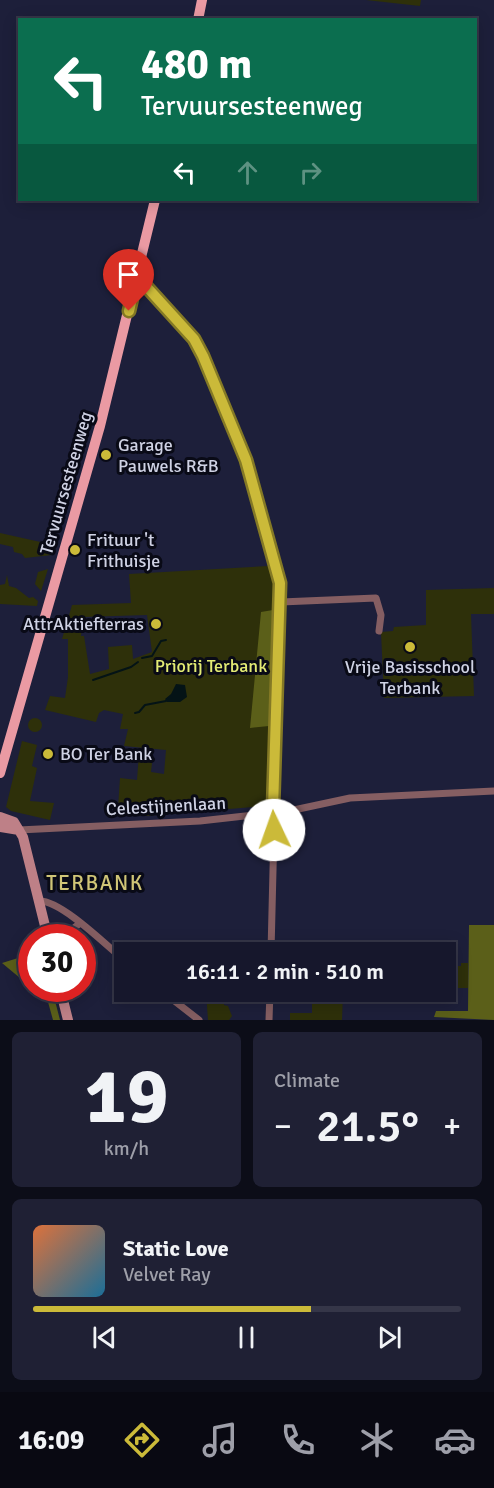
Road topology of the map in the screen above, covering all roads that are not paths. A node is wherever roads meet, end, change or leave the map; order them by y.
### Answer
1 (202, 0) edge
2 (198, 18) edge
3 (155, 201) edge
4 (136, 281) junction
5 (281, 602) junction
6 (379, 631) dead end
7 (0, 773) edge
8 (494, 791) edge
9 (274, 813) junction
10 (0, 817) edge
11 (0, 827) edge
12 (19, 830) junction
13 (39, 901) junction
14 (45, 924) edge
15 (79, 924) edge
16 (96, 938) edge
17 (271, 942) edge
18 (114, 952) edge
19 (64, 1002) edge
20 (176, 1002) edge
21 (270, 1002) edge
22 (68, 1020) edge
23 (199, 1020) edge
24 (269, 1020) edge

1 - 2 main road
3 - 4 main road, Tervuursesteenweg
4 - 5 street
4 - 7 main road, Tervuursesteenweg
5 - 6 street
5 - 9 street
8 - 9 street, Celestijnenlaan
9 - 12 street, Celestijnenlaan
9 - 17 street
10 - 12 main road
11 - 12 main road
12 - 13 main road
13 - 14 main road
13 - 15 street
16 - 18 street
19 - 22 main road
20 - 23 street
21 - 24 street

